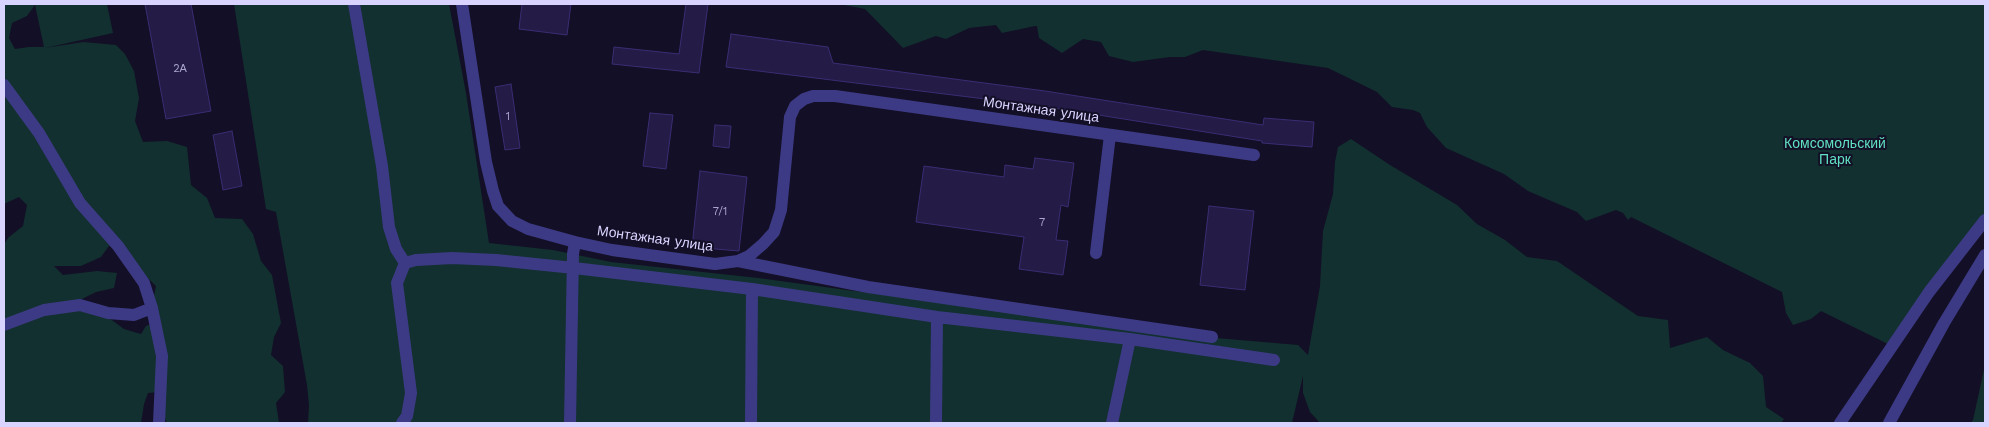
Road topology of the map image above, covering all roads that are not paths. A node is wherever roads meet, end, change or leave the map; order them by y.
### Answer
1 (354, 4) edge
2 (462, 4) edge
3 (4, 85) edge
4 (1110, 135) junction
5 (1254, 155) dead end
6 (1985, 220) edge
7 (575, 242) junction
8 (1096, 253) dead end
9 (1985, 255) edge
10 (738, 261) junction
11 (405, 263) junction
12 (574, 268) junction
13 (752, 289) junction
14 (152, 308) junction
15 (937, 317) junction
16 (4, 325) edge
17 (1212, 337) dead end
18 (1130, 339) junction
19 (1274, 360) dead end
20 (158, 423) edge
21 (402, 423) edge
22 (570, 423) edge
23 (750, 423) edge
24 (936, 423) edge
25 (1112, 423) edge
26 (1840, 423) edge
27 (1890, 423) edge

1 - 11 street
2 - 7 street, Монтажная улица
3 - 14 street
4 - 5 street, Монтажная улица
4 - 8 street
4 - 10 street, Монтажная улица
6 - 26 street
7 - 10 street, Монтажная улица
7 - 12 street
9 - 27 street
10 - 17 street
11 - 12 street
11 - 21 street
12 - 13 street
12 - 22 street
13 - 15 street
13 - 23 street
14 - 16 street
14 - 20 street
15 - 18 street
15 - 24 street
18 - 19 street
18 - 25 street

